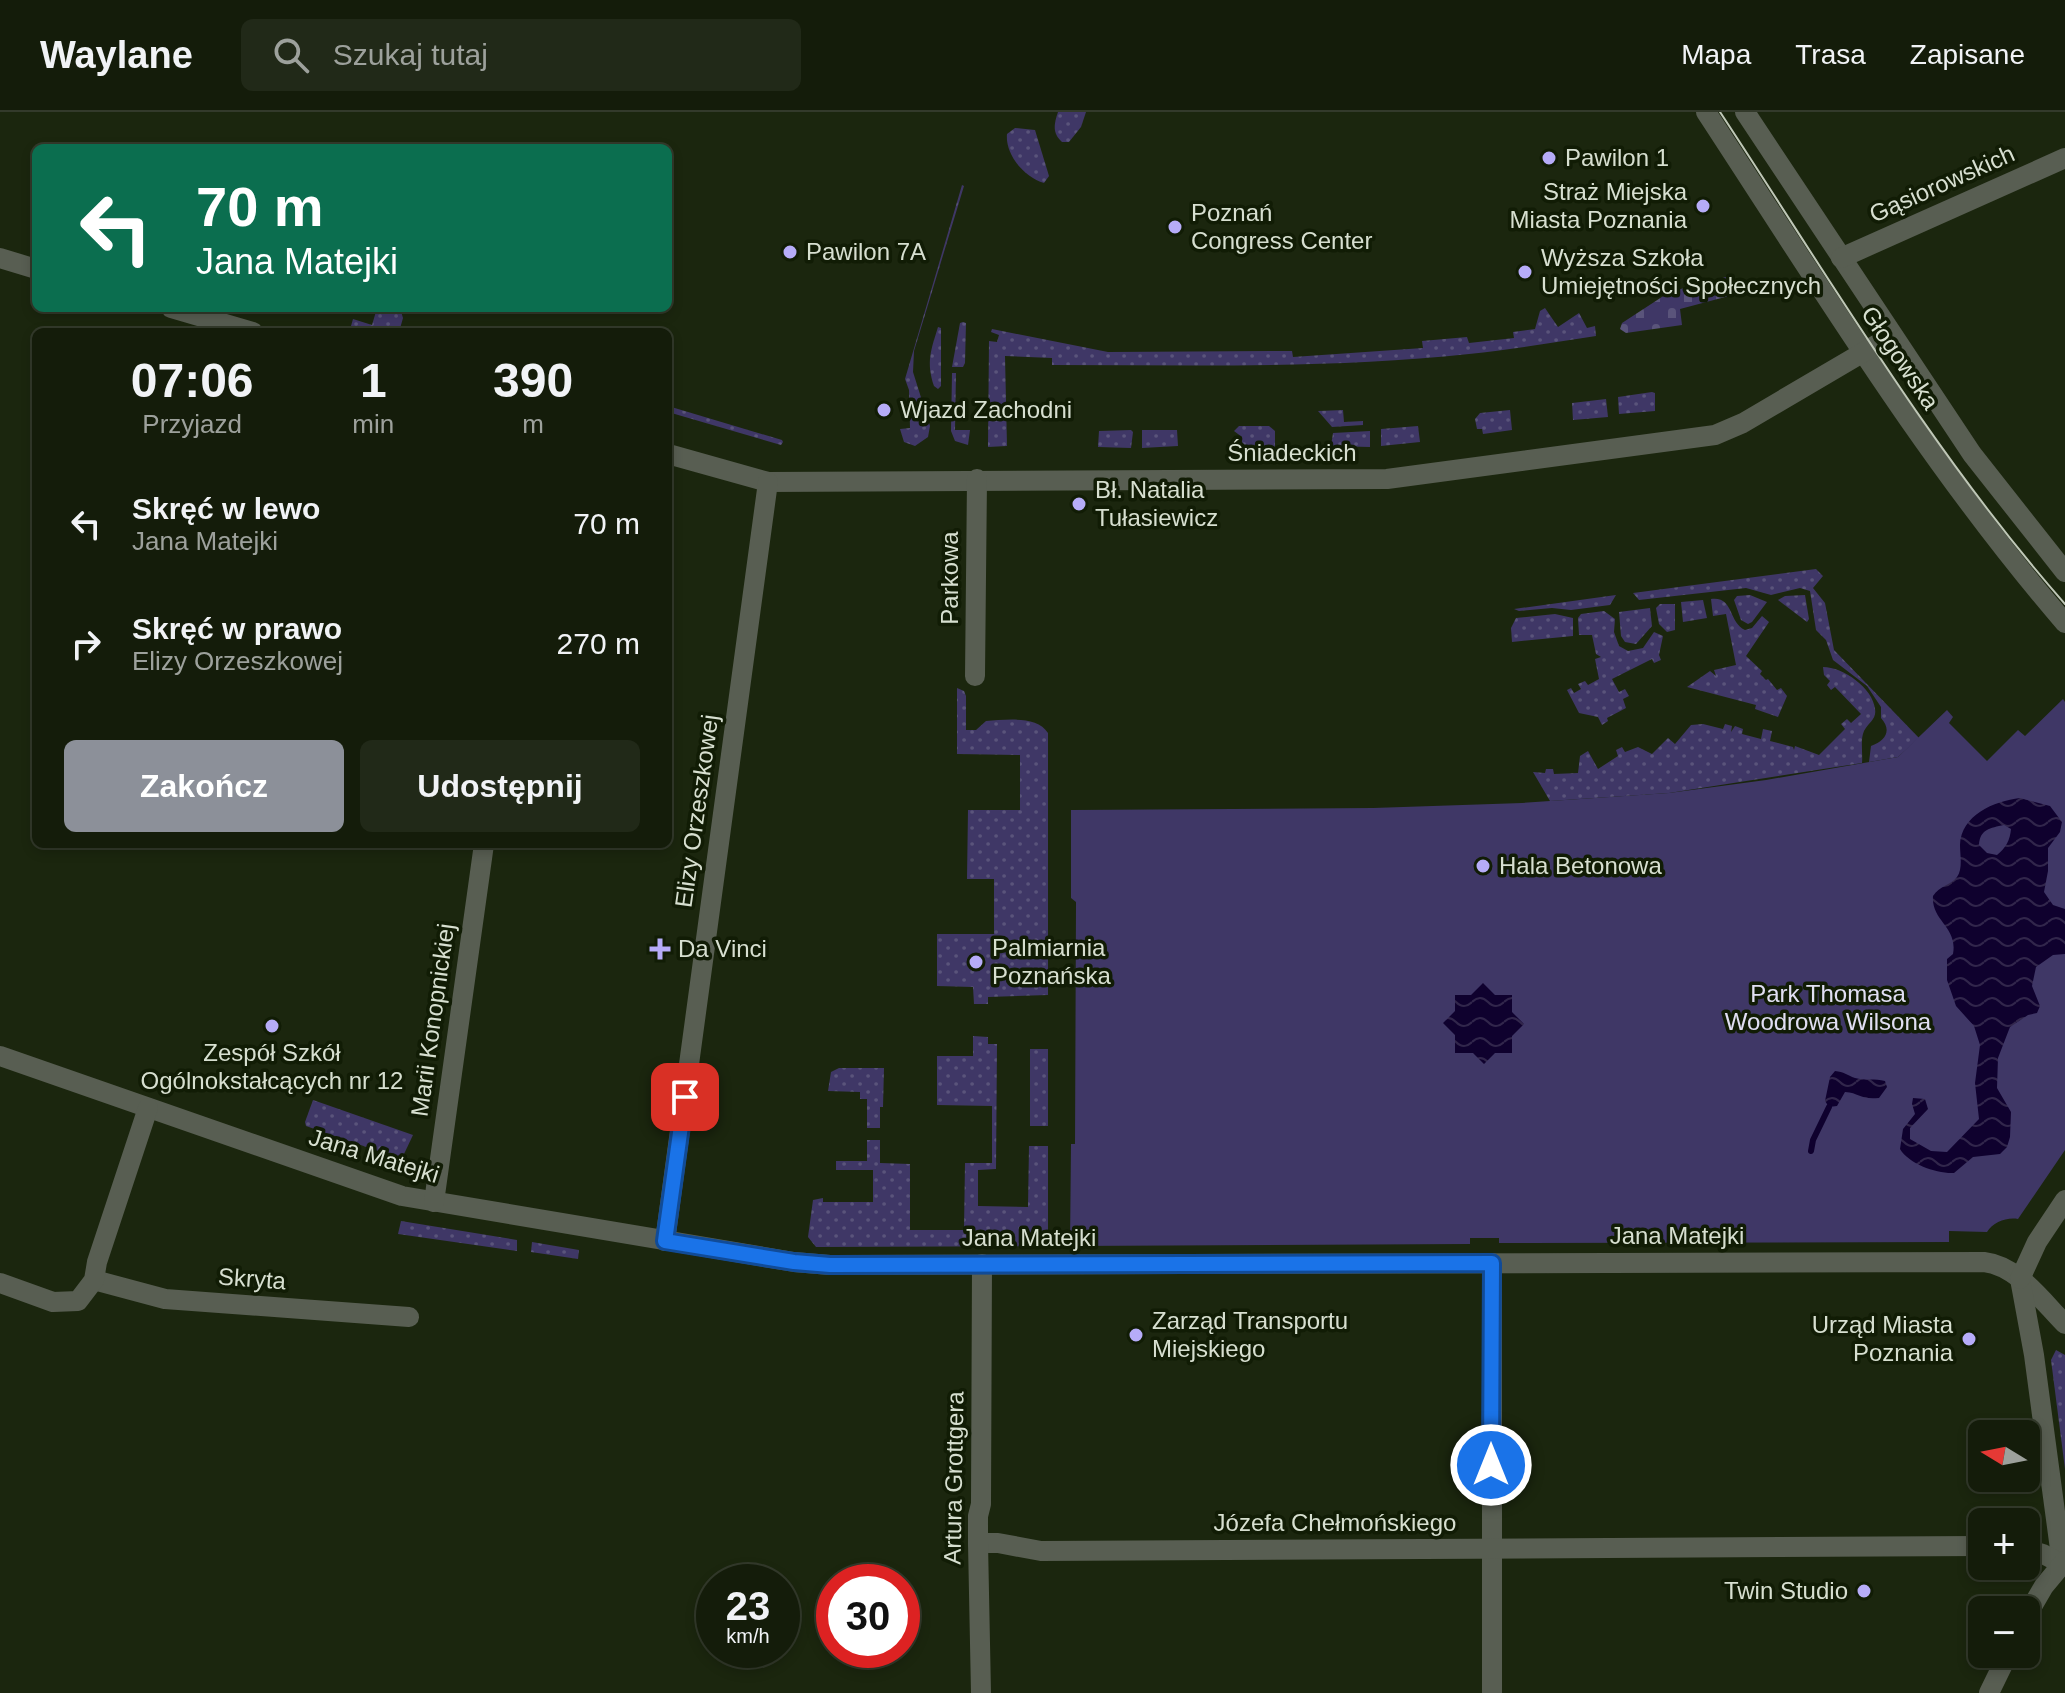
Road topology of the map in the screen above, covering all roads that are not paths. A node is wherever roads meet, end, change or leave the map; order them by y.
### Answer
1 (1706, 112) edge
2 (1745, 112) edge
3 (2065, 158) edge
4 (0, 258) edge
5 (1841, 258) junction
6 (32, 268) edge
7 (185, 312) edge
8 (239, 328) edge
9 (1891, 336) junction
10 (1864, 354) junction
11 (672, 455) edge
12 (977, 479) junction
13 (768, 482) junction
14 (2065, 572) edge
15 (2065, 623) edge
16 (975, 676) dead end
17 (483, 848) edge
18 (0, 1056) edge
19 (148, 1108) junction
20 (2065, 1200) edge
21 (434, 1202) junction
22 (665, 1241) junction
23 (2037, 1242) junction
24 (1984, 1262) junction
25 (1492, 1263) junction
26 (982, 1264) junction
27 (2020, 1279) junction
28 (94, 1280) junction
29 (0, 1283) edge
30 (409, 1317) dead end
31 (2065, 1324) edge
32 (978, 1543) junction
33 (1968, 1546) edge
34 (1491, 1548) junction
35 (2040, 1553) edge
36 (2064, 1562) edge
37 (2038, 1596) edge
38 (2001, 1668) edge
39 (981, 1693) edge
40 (1492, 1693) edge
41 (1989, 1693) edge

1 - 10 street, Głogowska
2 - 5 street, Głogowska
3 - 5 street, Gąsiorowskich
4 - 6 street
5 - 9 street, Głogowska
7 - 8 street
9 - 10 street, Śniadeckich
9 - 14 street, Głogowska
10 - 12 street, Śniadeckich
10 - 15 street, Głogowska
11 - 13 street, Śniadeckich
12 - 13 street, Śniadeckich
12 - 16 street, Parkowa
13 - 22 street, Elizy Orzeszkowej
17 - 21 street, Marii Konopnickiej
18 - 19 street, Jana Matejki
19 - 21 street, Jana Matejki
19 - 28 street
20 - 23 street
21 - 22 street, Jana Matejki
22 - 26 street, Jana Matejki
23 - 24 street
23 - 27 street
24 - 25 street, Jana Matejki
24 - 27 street, Jana Matejki
25 - 26 street, Jana Matejki
25 - 34 street
26 - 32 street, Artura Grottgera
27 - 31 street, Jana Matejki
27 - 36 street
28 - 29 street
28 - 30 street, Skryta
32 - 34 street, Józefa Chełmońskiego
32 - 39 street, Artura Grottgera
33 - 34 street, Józefa Chełmońskiego
34 - 40 street
35 - 36 street
36 - 37 street
38 - 41 street

